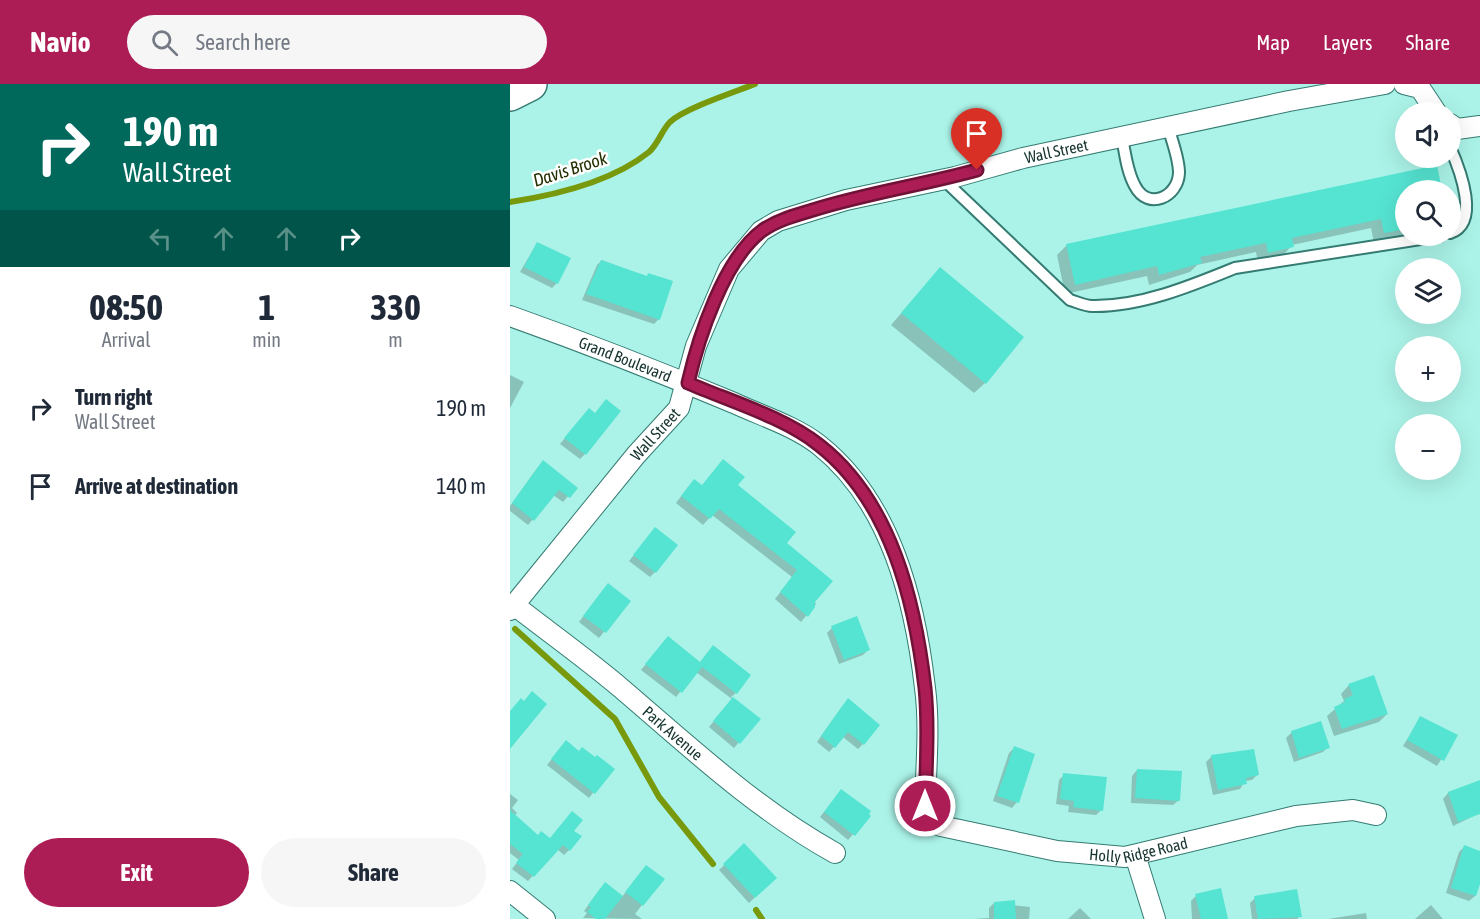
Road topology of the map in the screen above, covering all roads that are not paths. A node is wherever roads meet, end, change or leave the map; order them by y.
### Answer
1 (530, 84) edge
2 (1385, 84) edge
3 (1404, 84) edge
4 (510, 94) edge
5 (1429, 102) edge
6 (1480, 126) edge
7 (1168, 127) junction
8 (1461, 128) edge
9 (1122, 136) junction
10 (1460, 168) edge
11 (943, 179) junction
12 (1477, 204) edge
13 (1461, 229) edge
14 (1395, 243) edge
15 (510, 316) edge
16 (688, 383) junction
17 (512, 608) edge
18 (926, 793) joint
19 (1376, 815) dead end
20 (836, 853) dead end
21 (1135, 855) junction
22 (510, 891) edge
23 (545, 919) edge
24 (1155, 919) edge

1 - 4 highway
2 - 7 street, Wall Street
3 - 5 street
6 - 8 street
7 - 9 street, Wall Street
7 - 9 lane
9 - 11 street, Wall Street
10 - 12 lane
11 - 14 lane
11 - 16 street, Wall Street
12 - 13 lane
15 - 16 street, Grand Boulevard
16 - 17 street, Wall Street
16 - 18 street, Grand Boulevard
17 - 20 street, Park Avenue
18 - 21 street, Holly Ridge Road
19 - 21 street, Holly Ridge Road
21 - 24 street
22 - 23 street

